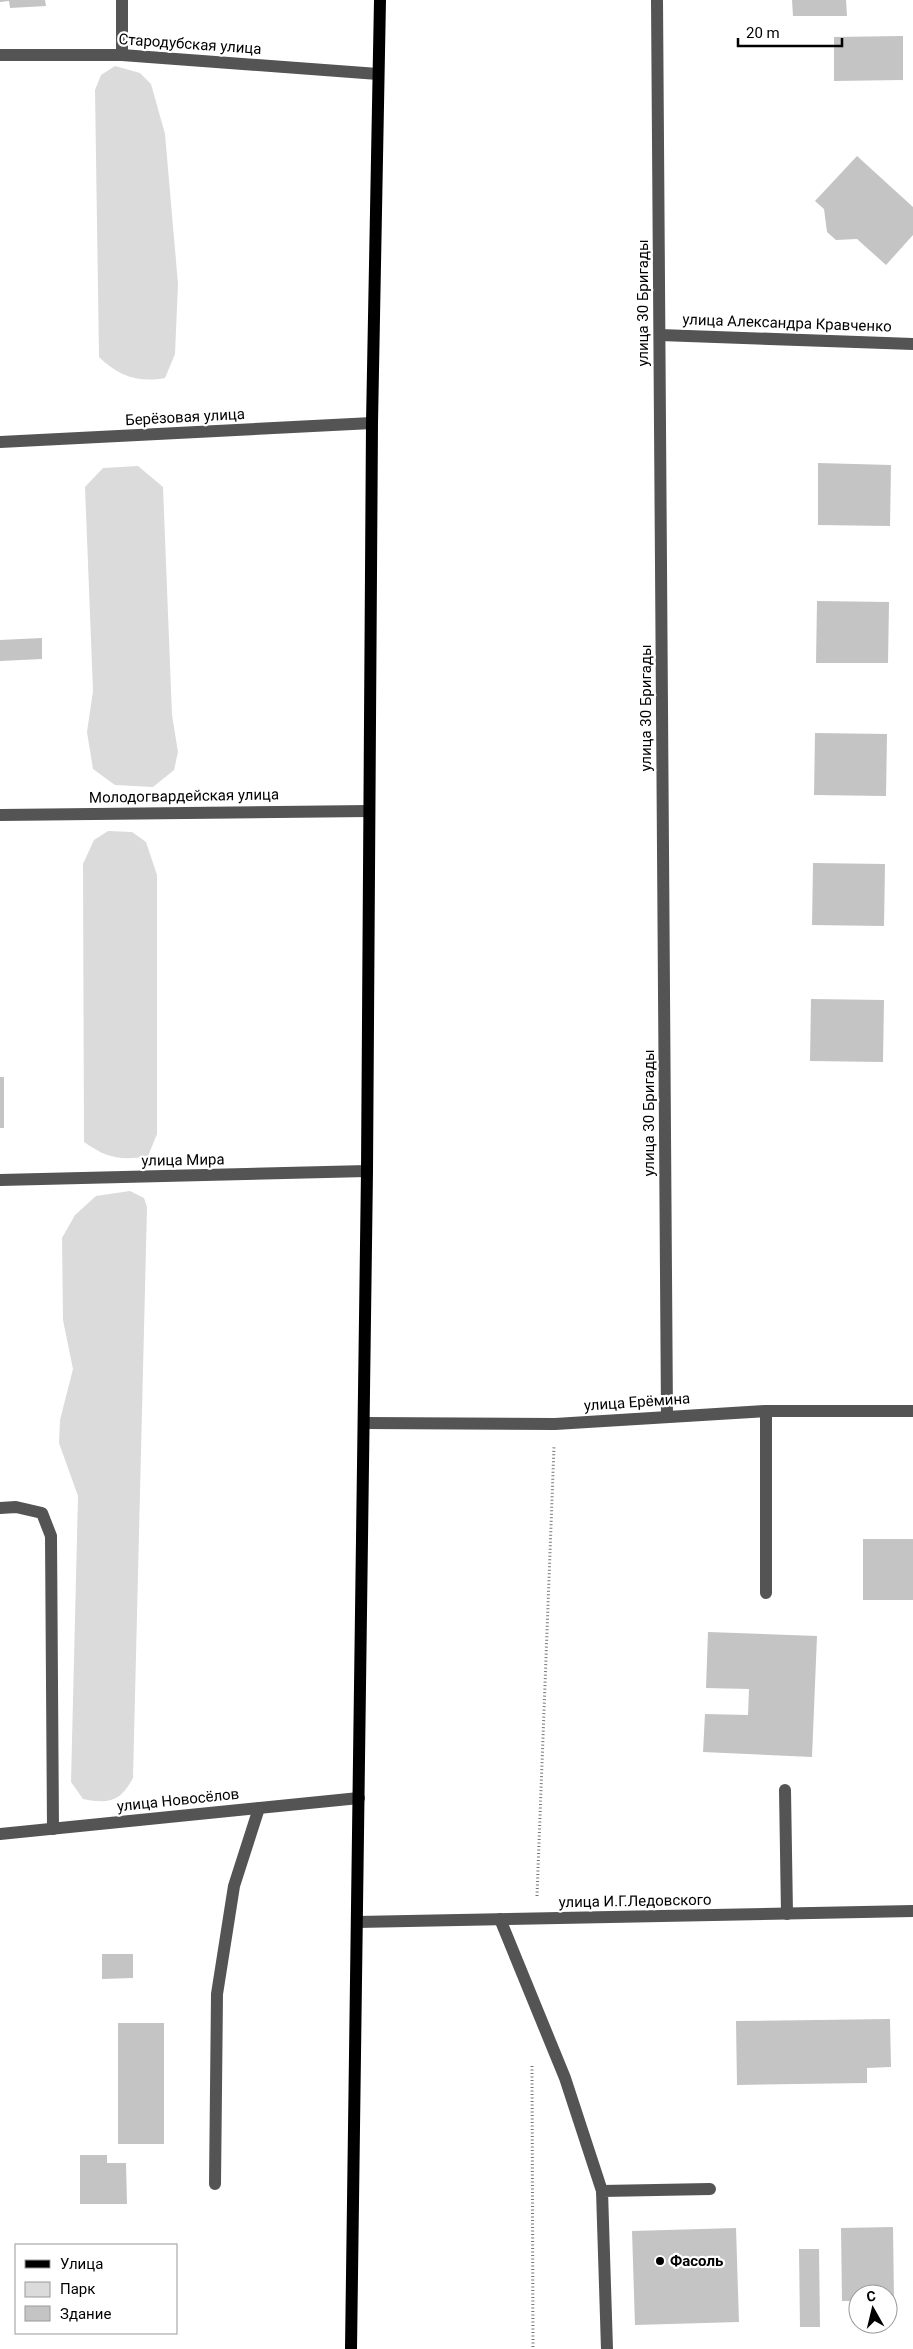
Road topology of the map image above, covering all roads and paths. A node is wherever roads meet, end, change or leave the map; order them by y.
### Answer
1 (122, 0) edge
2 (380, 0) edge
3 (657, 0) edge
4 (0, 55) edge
5 (122, 55) junction
6 (378, 74) junction
7 (660, 335) junction
8 (913, 344) edge
9 (372, 423) junction
10 (0, 442) edge
11 (369, 811) junction
12 (0, 815) edge
13 (367, 1172) junction
14 (0, 1180) edge
15 (766, 1411) junction
16 (913, 1411) edge
17 (667, 1416) junction
18 (364, 1423) junction
19 (555, 1424) junction
20 (0, 1508) edge
21 (766, 1593) dead end
22 (785, 1790) dead end
23 (359, 1798) junction
24 (259, 1808) junction
25 (53, 1829) junction
26 (0, 1834) edge
27 (913, 1911) edge
28 (787, 1914) junction
29 (500, 1919) junction
30 (536, 1919) junction
31 (357, 1922) junction
32 (532, 2056) dead end
33 (215, 2184) dead end
34 (710, 2188) dead end
35 (602, 2192) junction
36 (351, 2349) edge
37 (533, 2349) edge
38 (607, 2349) edge

1 - 5 street
2 - 6 main road
3 - 7 street, улица 30 Бригады
4 - 5 street, Стародубская улица
5 - 6 street, Стародубская улица
6 - 9 main road
7 - 8 street, улица Александра Кравченко
7 - 17 street, улица 30 Бригады
9 - 10 street, Берёзовая улица
9 - 11 main road
11 - 12 street, Молодогвардейская улица
11 - 13 main road
13 - 14 street, улица Мира
13 - 18 main road
15 - 16 street, улица Ерёмина
15 - 17 street, улица Ерёмина
15 - 21 street
17 - 19 street, улица Ерёмина
18 - 19 street, улица Ерёмина
18 - 23 main road
19 - 30 path
20 - 25 street
22 - 28 street
23 - 24 street, улица Новосёлов
23 - 31 main road
24 - 25 street, улица Новосёлов
24 - 33 street
25 - 26 street, улица Новосёлов
27 - 28 street, улица И.Г.Ледовского
28 - 30 street, улица И.Г.Ледовского
29 - 30 street, улица И.Г.Ледовского
29 - 31 street, улица И.Г.Ледовского
29 - 35 street
31 - 36 main road
32 - 37 path
34 - 35 street
35 - 38 street

